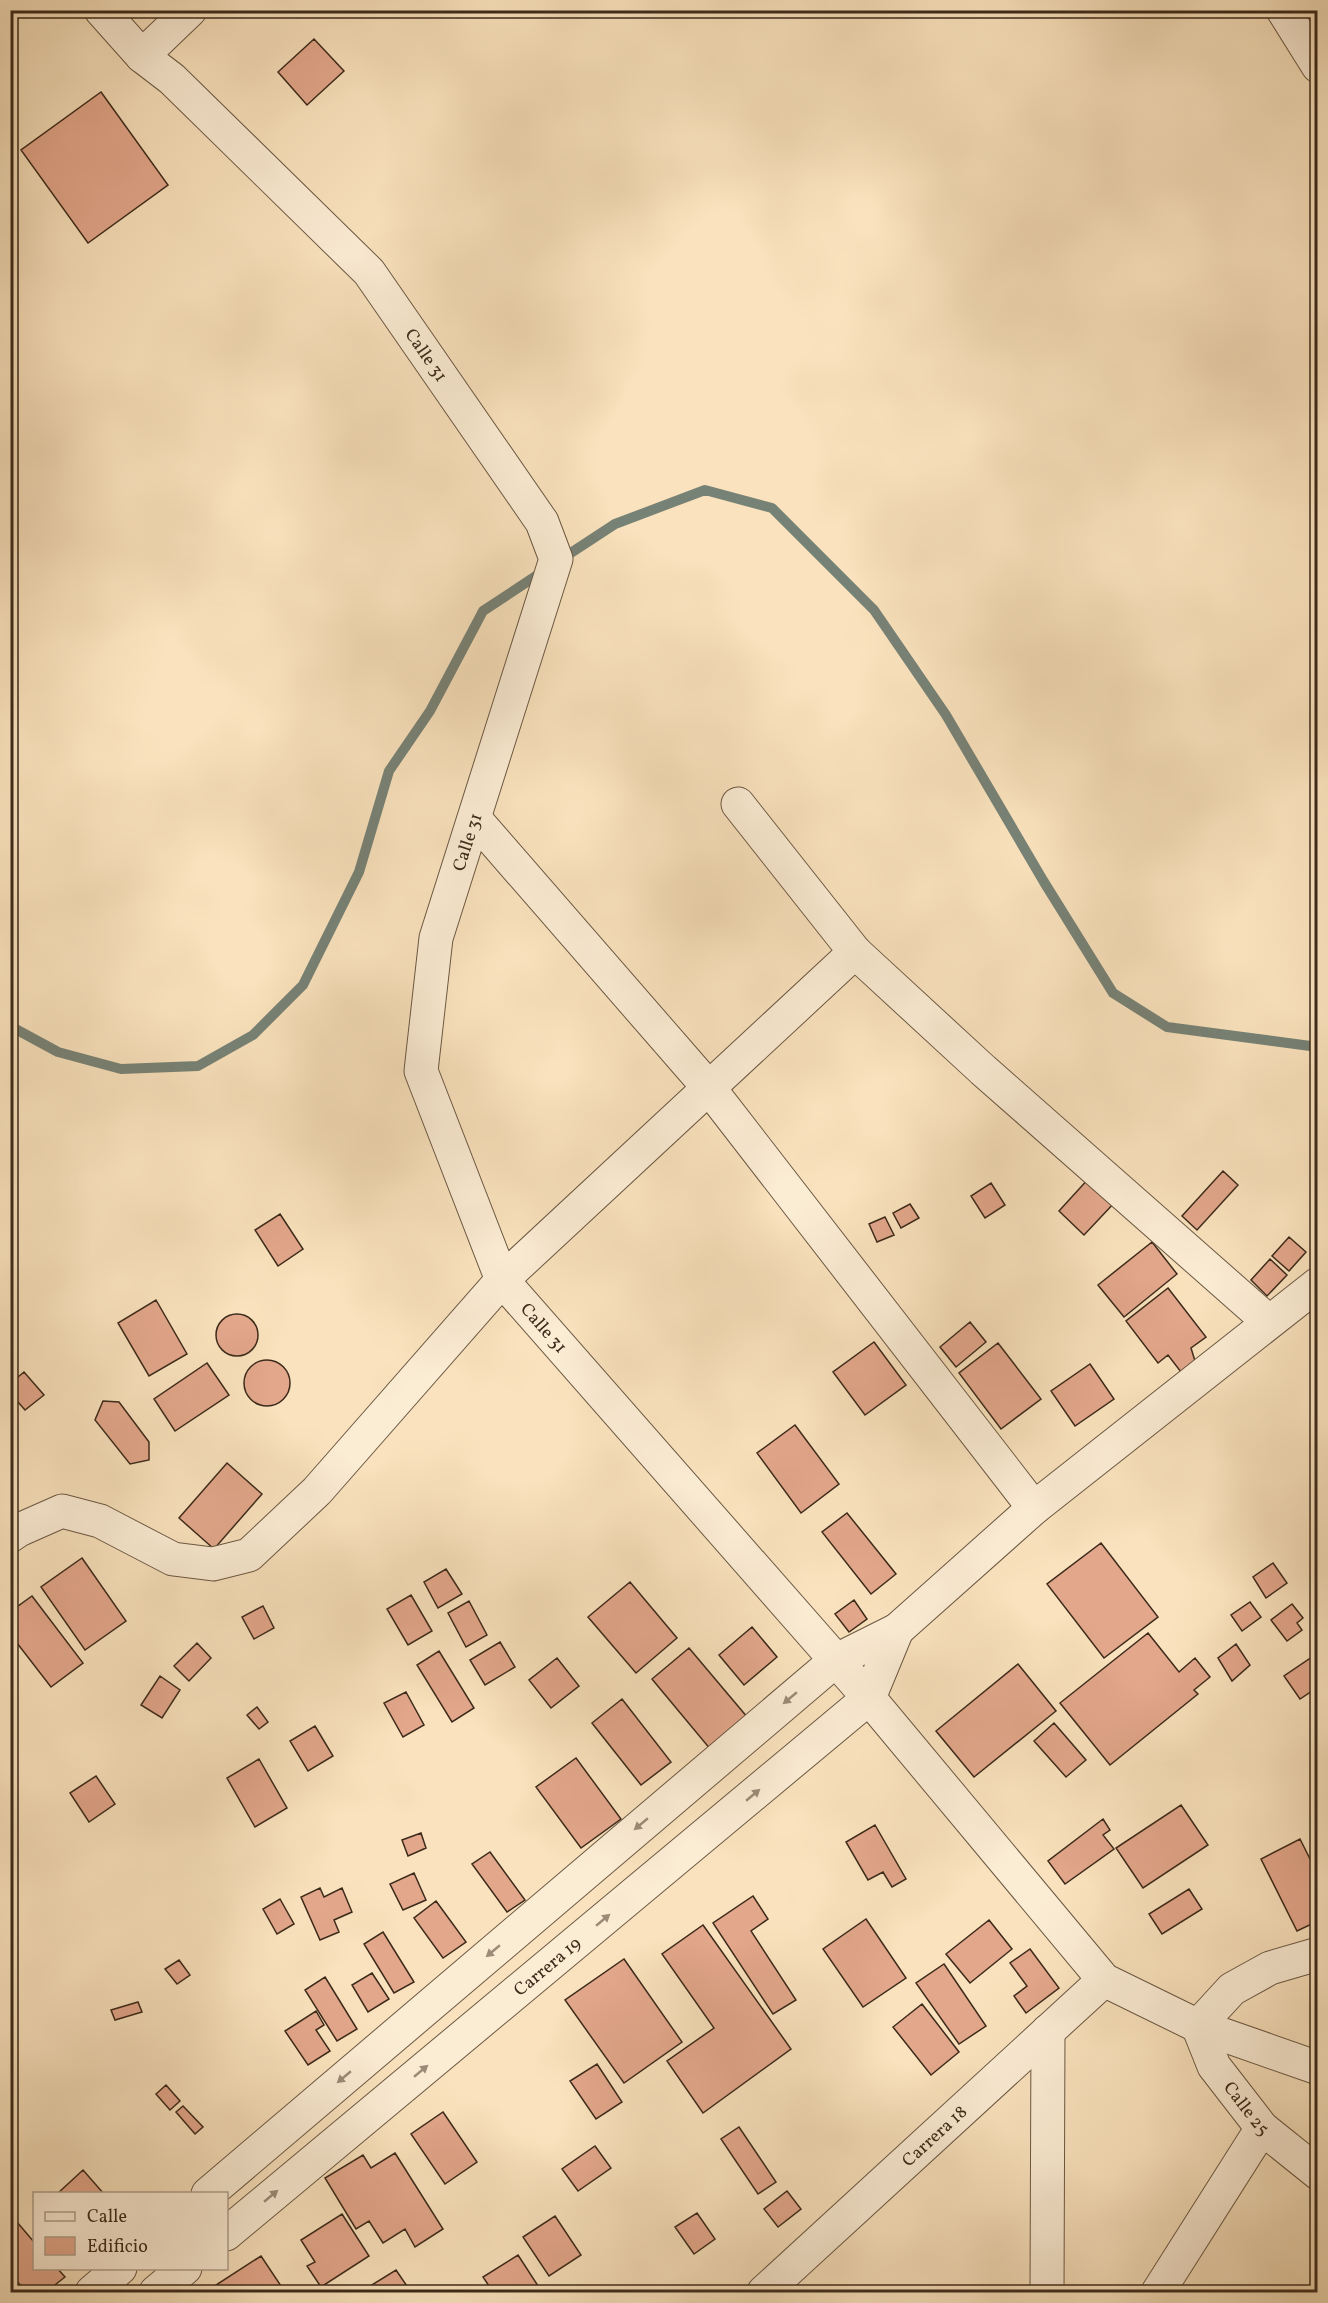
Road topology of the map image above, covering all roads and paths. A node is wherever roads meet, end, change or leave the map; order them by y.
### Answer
1 (101, 10) edge
2 (190, 10) edge
3 (1282, 10) edge
4 (142, 56) junction
5 (1317, 66) edge
6 (738, 804) dead end
7 (476, 819) junction
8 (855, 952) junction
9 (709, 1088) junction
10 (502, 1280) junction
11 (1317, 1284) edge
12 (1268, 1322) junction
13 (1034, 1508) junction
14 (10, 1536) edge
15 (897, 1630) junction
16 (835, 1661) junction
17 (869, 1698) junction
18 (1317, 1954) edge
19 (1104, 1980) junction
20 (1198, 2026) junction
21 (1048, 2031) junction
22 (1317, 2068) edge
23 (1262, 2128) junction
24 (1317, 2173) edge
25 (209, 2192) edge
26 (228, 2232) edge
27 (118, 2270) edge
28 (183, 2270) edge
29 (92, 2292) edge
30 (156, 2292) edge
31 (764, 2292) edge
32 (1047, 2292) edge
33 (1158, 2292) edge

1 - 4 street, Calle 31
2 - 4 street
3 - 5 street
4 - 7 street, Calle 31
6 - 8 street
7 - 9 street
7 - 10 street, Calle 31
8 - 9 street
8 - 12 street
9 - 10 street
9 - 13 street
10 - 14 street
10 - 16 street, Calle 31
11 - 12 street
12 - 13 street
13 - 15 street
15 - 16 street
15 - 17 street
16 - 17 street, Calle 31
16 -> 25 street
17 - 19 street
26 -> 17 street, Carrera 19
18 - 20 street
19 - 20 street
19 - 21 street, Carrera 18
20 - 22 street
20 - 23 street, Calle 25
21 - 31 street, Carrera 18
21 - 32 street
23 - 24 street, Calle 25
23 - 33 street
27 - 29 street
28 - 30 street

